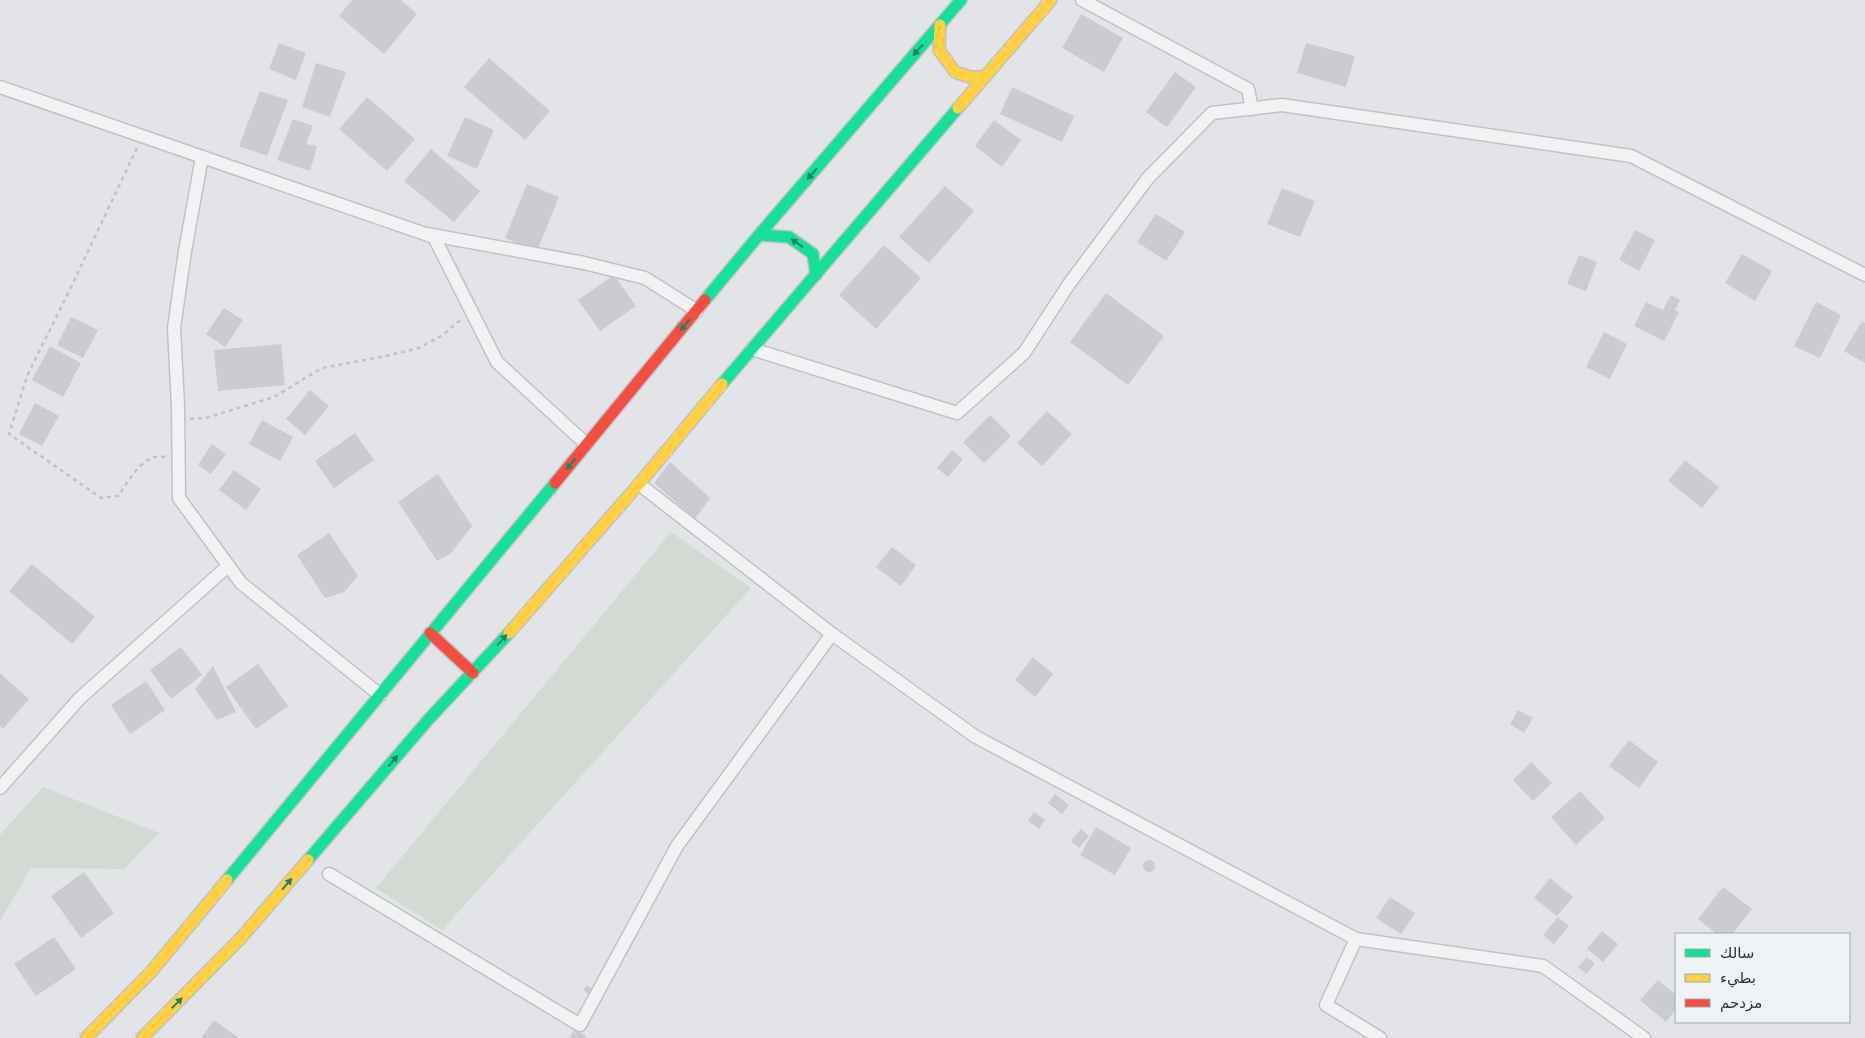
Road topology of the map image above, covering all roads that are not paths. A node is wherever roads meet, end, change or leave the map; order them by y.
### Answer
1 (961, 0) edge
2 (1051, 0) edge
3 (1082, 0) edge
4 (940, 25) junction
5 (985, 77) junction
6 (0, 87) edge
7 (1252, 108) junction
8 (202, 157) junction
9 (424, 233) junction
10 (759, 235) junction
11 (816, 275) junction
12 (1865, 275) edge
13 (697, 311) junction
14 (752, 349) junction
15 (586, 444) junction
16 (639, 484) junction
17 (228, 566) junction
18 (430, 633) junction
19 (832, 634) junction
20 (473, 673) junction
21 (380, 694) junction
22 (0, 788) edge
23 (329, 874) dead end
24 (1356, 939) junction
25 (86, 1038) edge
26 (142, 1038) edge
27 (1380, 1038) edge
28 (1644, 1038) edge

1 - 4 main road
2 - 5 main road
3 - 7 street
4 - 5 main road
4 -> 10 main road
5 - 11 main road
6 - 8 street
7 - 12 street
7 - 14 street
8 - 9 street
8 - 17 street
9 - 13 street
9 - 15 street
11 -> 10 main road
10 - 13 main road
11 - 14 main road
13 -> 15 main road
14 - 16 main road
15 -> 18 main road
16 - 19 street
20 -> 16 main road
17 - 21 street
17 - 22 street
18 - 20 main road
18 - 21 main road
19 - 23 street
19 - 24 street
26 -> 20 main road
21 - 25 main road
24 - 27 street
24 - 28 street

